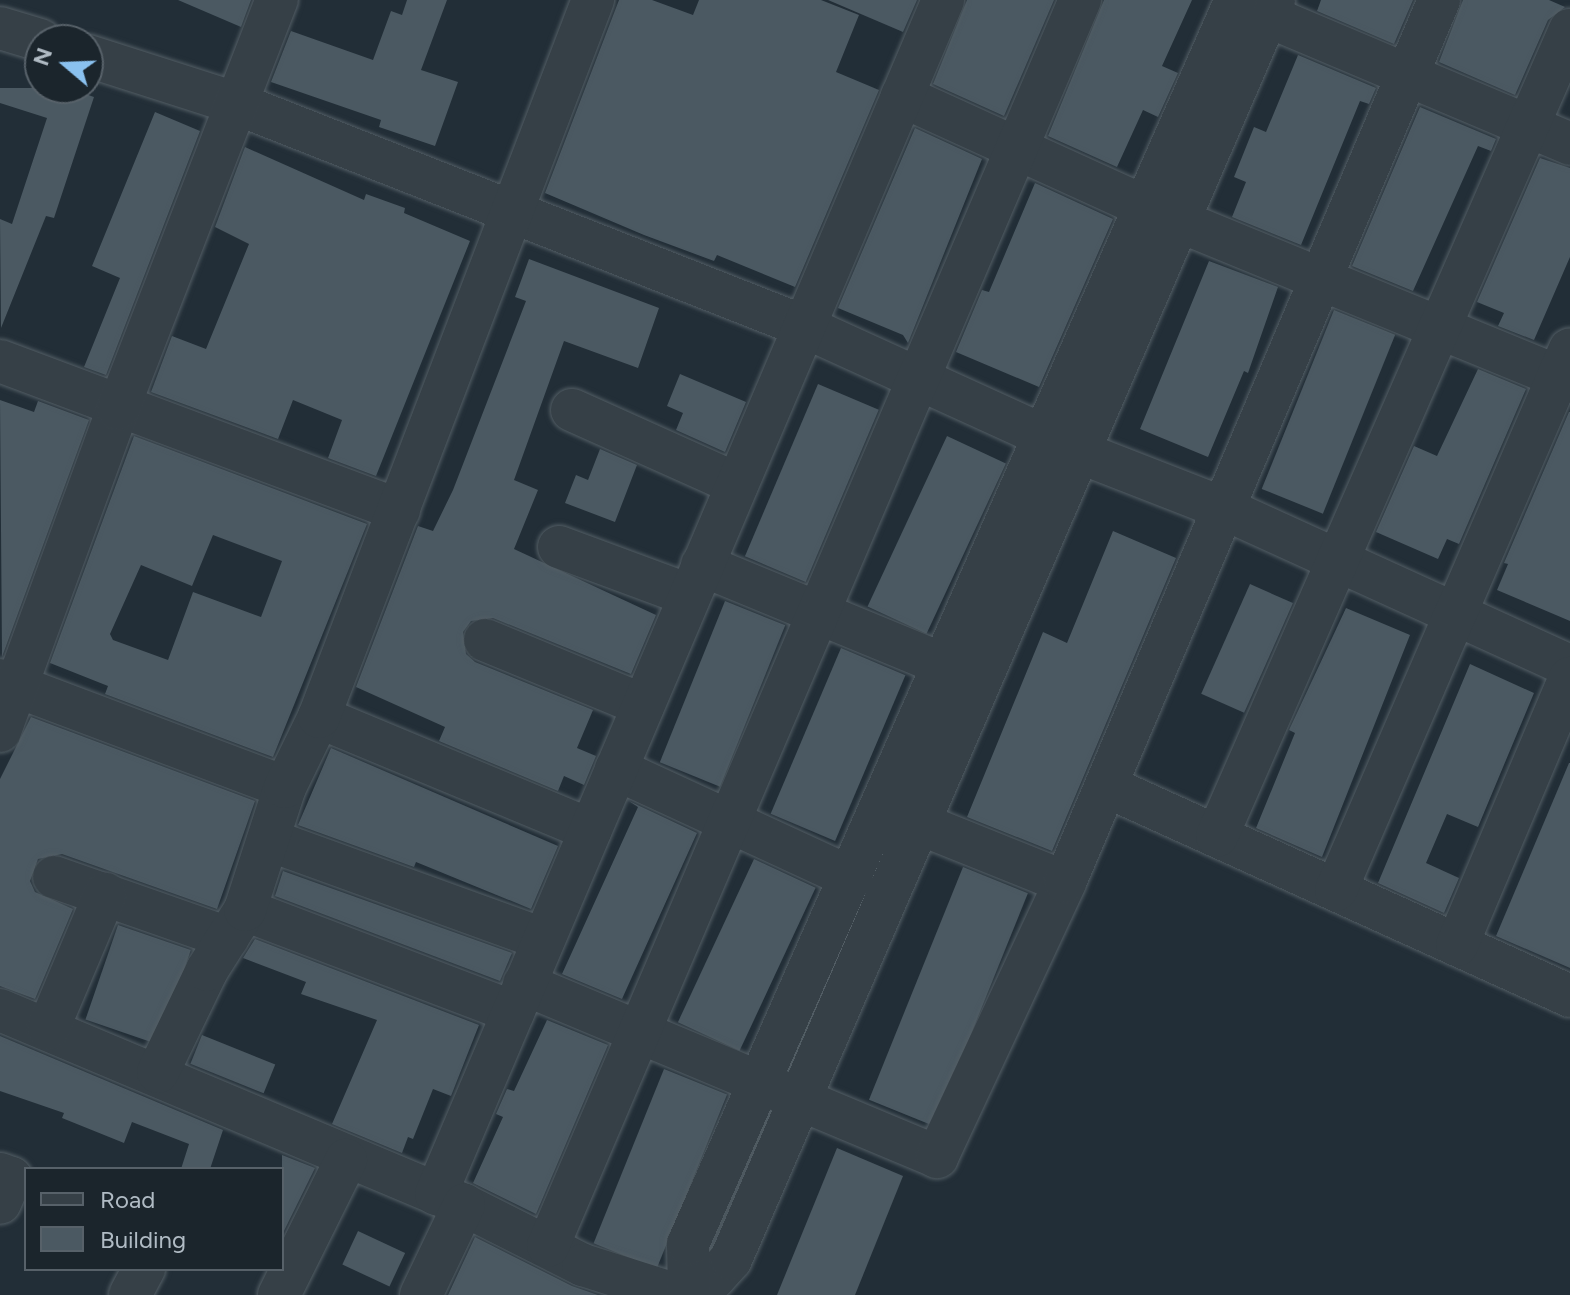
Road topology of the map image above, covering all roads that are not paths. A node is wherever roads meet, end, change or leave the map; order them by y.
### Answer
1 (277, 0) edge
2 (593, 0) edge
3 (943, 0) edge
4 (1080, 0) edge
5 (1439, 0) edge
6 (1249, 4) edge
7 (0, 28) edge
8 (1570, 30) edge
9 (24, 35) edge
10 (104, 61) edge
11 (1404, 78) junction
12 (902, 96) junction
13 (235, 103) junction
14 (1526, 126) junction
15 (1570, 144) edge
16 (1016, 149) junction
17 (512, 208) junction
18 (1162, 214) junction
19 (1320, 280) junction
20 (803, 326) junction
21 (1436, 329) junction
22 (0, 361) edge
23 (1566, 369) edge
24 (918, 381) junction
25 (118, 409) junction
26 (572, 410) dead end
27 (1062, 444) junction
28 (737, 484) junction
29 (1225, 509) junction
30 (399, 510) junction
31 (559, 547) dead end
32 (1335, 559) junction
33 (696, 580) junction
34 (818, 614) junction
35 (1457, 615) junction
36 (485, 640) dead end
37 (945, 665) junction
38 (1570, 666) edge
39 (1570, 678) edge
40 (8, 682) edge
41 (643, 705) junction
42 (319, 717) junction
43 (0, 731) edge
44 (616, 769) junction
45 (1106, 786) junction
46 (285, 787) junction
47 (730, 821) junction
48 (918, 823) junction
49 (590, 830) junction
50 (1217, 836) junction
51 (269, 840) junction
52 (54, 877) dead end
53 (852, 878) junction
54 (1065, 882) junction
55 (1336, 890) junction
56 (105, 894) junction
57 (237, 924) junction
58 (543, 939) junction
59 (1457, 945) junction
60 (1570, 996) edge
61 (518, 998) junction
62 (0, 1010) edge
63 (48, 1029) junction
64 (639, 1033) junction
65 (158, 1072) junction
66 (782, 1089) junction
67 (346, 1160) junction
68 (0, 1174) edge
69 (450, 1200) junction
70 (0, 1203) edge
71 (567, 1269) edge
72 (143, 1271) edge
73 (686, 1292) edge
74 (130, 1295) edge
75 (279, 1295) edge
76 (421, 1295) edge

1 - 13 street
2 - 17 street
3 - 12 street
4 - 16 street
5 - 11 street
6 - 11 street
6 - 18 street
7 - 9 street
8 - 14 street
10 - 13 street
11 - 14 street
11 - 19 street
12 - 16 street
12 - 20 street
13 - 17 street
13 - 25 street
14 - 15 street
14 - 21 street
16 - 18 street
16 - 24 street
17 - 20 street
17 - 30 street
18 - 19 street
18 - 27 street
19 - 21 street
19 - 29 street
20 - 24 street
20 - 28 street
21 - 23 street
21 - 32 street
22 - 25 street
23 - 35 street
24 - 27 street
24 - 34 street
25 - 30 street
25 - 40 street
26 - 28 street
27 - 29 street
27 - 37 street
27 - 48 street
28 - 33 street
29 - 32 street
29 - 45 street
30 - 42 street
31 - 33 street
32 - 35 street
32 - 50 street
33 - 34 street
33 - 41 street
34 - 37 street
34 - 47 street
35 - 38 street
35 - 55 street
36 - 41 street
37 - 53 street
39 - 59 street
40 - 43 street
40 - 46 street
41 - 44 street
42 - 46 street
42 - 49 street
44 - 47 street
44 - 49 street
45 - 50 street
45 - 54 street
46 - 51 street
47 - 53 street
47 - 64 street
48 - 54 street
48 - 66 street
49 - 58 street
50 - 55 street
51 - 57 street
51 - 58 street
52 - 56 street
53 - 66 street
54 - 66 street
55 - 59 street
56 - 57 street
56 - 63 street
57 - 61 street
57 - 65 street
58 - 61 street
59 - 60 street
61 - 64 street
61 - 69 street
62 - 63 street
63 - 65 street
64 - 66 street
64 - 71 street
65 - 67 street
66 - 73 street
67 - 69 street
67 - 75 street
68 - 70 street
69 - 71 street
69 - 76 street
71 - 73 street
72 - 74 street

